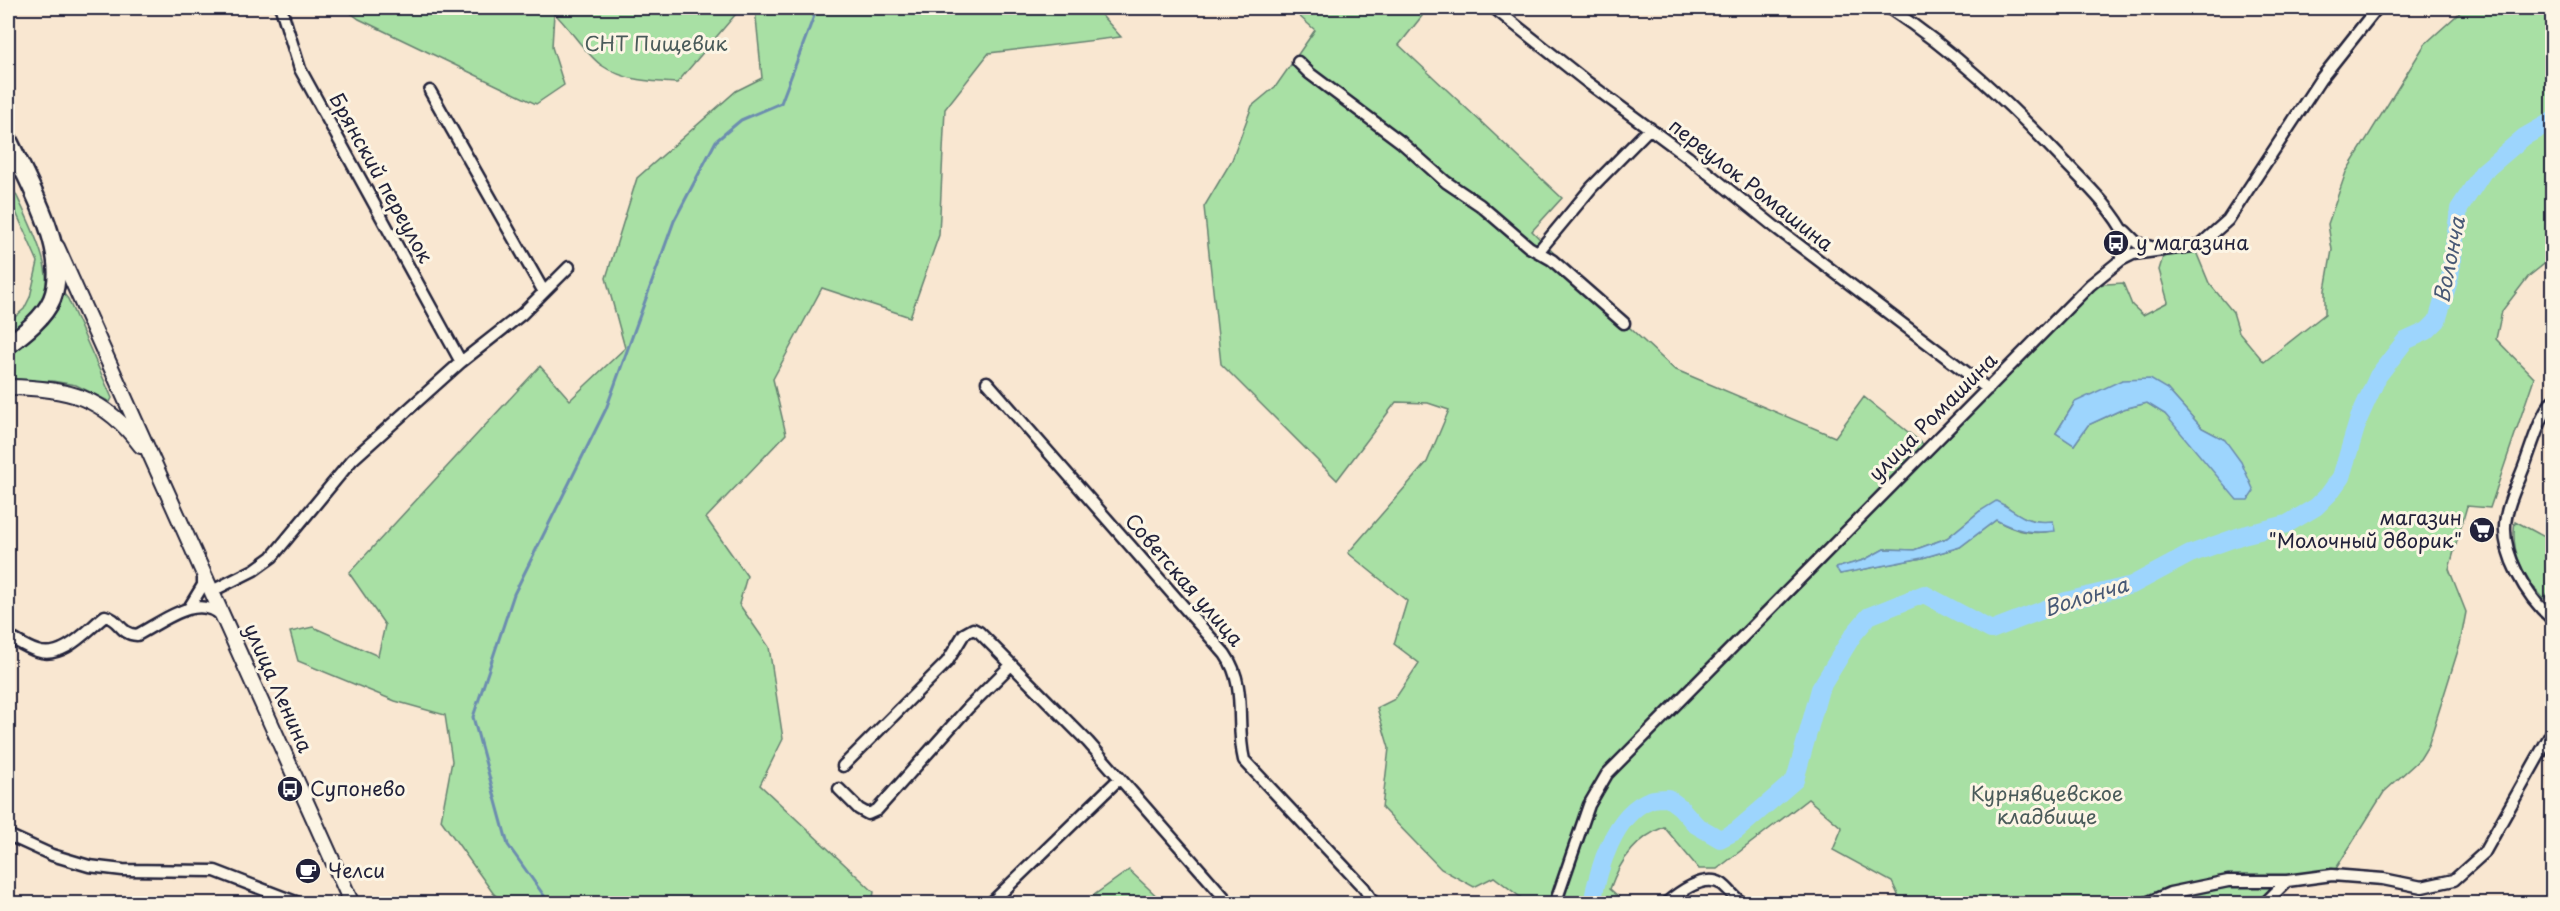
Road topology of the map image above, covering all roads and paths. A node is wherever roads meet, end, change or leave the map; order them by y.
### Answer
1 (281, 8) edge
2 (1494, 8) edge
3 (1889, 8) edge
4 (2377, 8) edge
5 (1298, 62) dead end
6 (430, 91) dead end
7 (8, 122) edge
8 (1650, 128) junction
9 (8, 138) edge
10 (31, 187) junction
11 (45, 220) junction
12 (2118, 224) junction
13 (2165, 250) junction
14 (1538, 252) junction
15 (2121, 260) junction
16 (569, 267) dead end
17 (544, 292) junction
18 (1624, 323) dead end
19 (8, 345) edge
20 (461, 362) junction
21 (987, 382) dead end
22 (8, 387) edge
23 (1988, 389) junction
24 (2553, 401) edge
25 (166, 489) junction
26 (202, 568) junction
27 (212, 591) junction
28 (189, 608) junction
29 (2553, 619) edge
30 (229, 624) junction
31 (8, 636) edge
32 (1011, 665) junction
33 (2553, 732) edge
34 (843, 766) dead end
35 (1119, 779) junction
36 (839, 789) dead end
37 (8, 835) edge
38 (2287, 881) junction
39 (2170, 893) junction
40 (348, 902) edge
41 (302, 903) edge
42 (990, 903) edge
43 (1230, 903) edge
44 (1374, 903) edge
45 (1555, 903) edge
46 (1665, 903) edge
47 (1744, 903) edge
48 (2144, 903) edge
49 (2184, 903) edge
50 (2264, 903) edge

1 - 20 street, Брянский переулок
2 - 8 street, переулок Ромашина
3 - 12 street
4 - 13 street, улица Ромашина
5 - 14 street
6 - 17 street
7 - 10 highway
8 - 14 street
8 - 23 street, переулок Ромашина
9 - 10 highway
10 - 11 highway
11 - 19 highway
11 - 25 main road
12 - 13 street
12 - 15 street
13 - 15 street, улица Ромашина
14 - 18 street
15 - 23 street, улица Ромашина
16 - 17 street
17 - 20 street
20 - 27 street
21 - 44 street, Советская улица
22 - 25 main road
23 - 45 street, улица Ромашина
24 - 29 street
25 - 26 main road, улица Ленина
26 - 27 main road, улица Ленина
26 - 28 street
27 - 30 main road, улица Ленина
28 - 30 street
28 - 31 street
30 - 40 main road, улица Ленина
32 - 34 street
32 - 35 street
32 - 36 street
33 - 38 street
35 - 42 street
35 - 43 street
37 - 41 street
38 - 39 street
38 - 50 street
39 - 48 street
39 - 49 street
46 - 47 street

